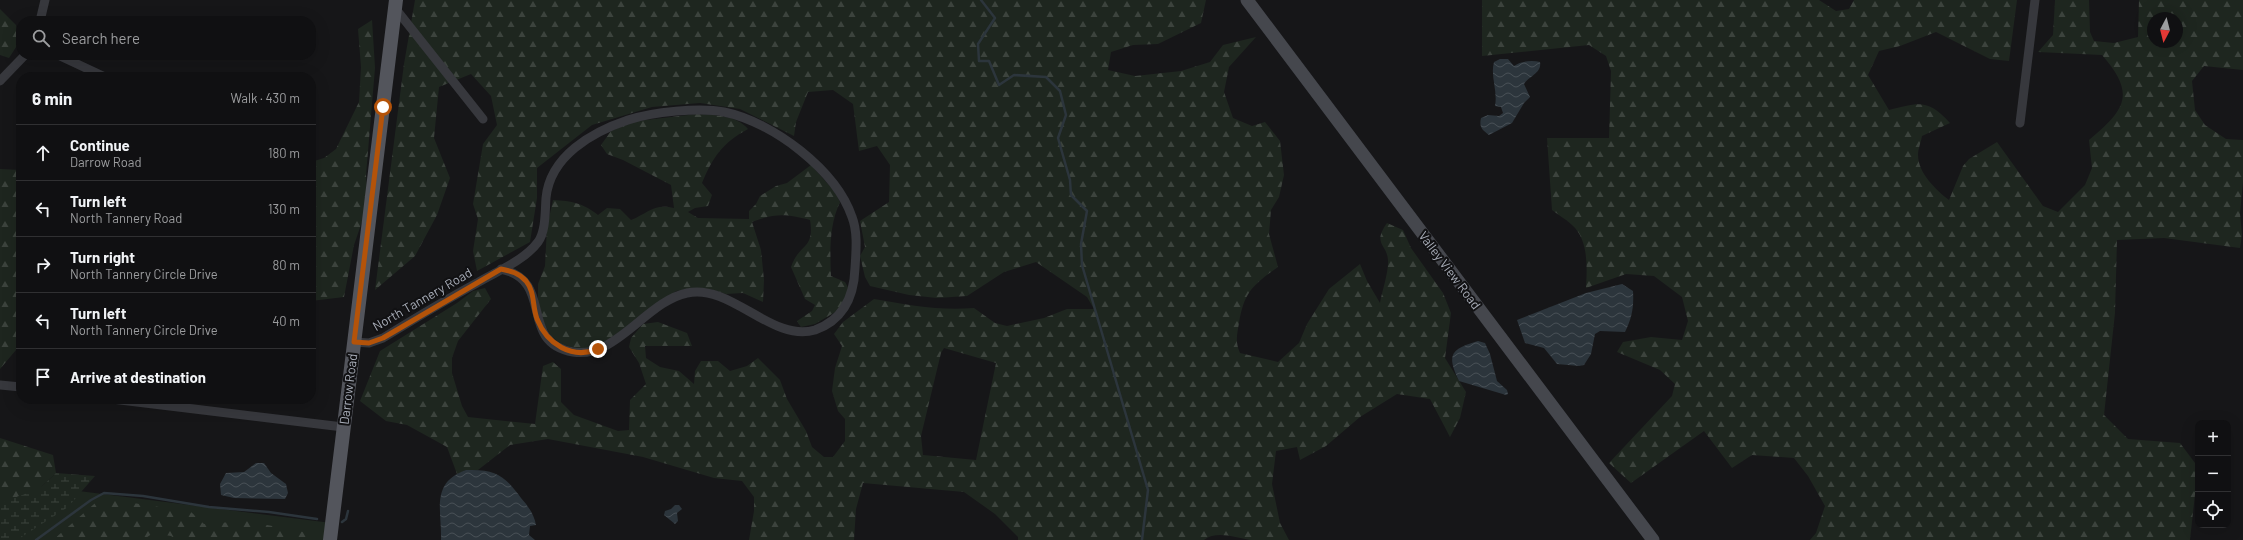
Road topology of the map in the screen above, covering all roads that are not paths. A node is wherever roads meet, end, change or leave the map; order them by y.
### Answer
1 (45, 0) edge
2 (1247, 0) edge
3 (2035, 0) edge
4 (395, 4) edge
5 (41, 16) edge
6 (20, 60) edge
7 (69, 60) edge
8 (94, 72) edge
9 (0, 82) edge
10 (483, 119) dead end
11 (2020, 123) dead end
12 (501, 269) junction
13 (354, 342) junction
14 (0, 385) edge
15 (16, 387) edge
16 (153, 404) edge
17 (343, 427) junction
18 (330, 540) edge
19 (1653, 540) edge

1 - 5 street
2 - 19 main road, Valley View Road
3 - 11 street
4 - 10 street
4 - 13 main road, Darrow Road
6 - 9 street
7 - 8 street
12 - 12 street, North Tannery Road
12 - 13 street, North Tannery Road
13 - 17 main road, Darrow Road
14 - 15 street
16 - 17 street
17 - 18 main road, Darrow Road

